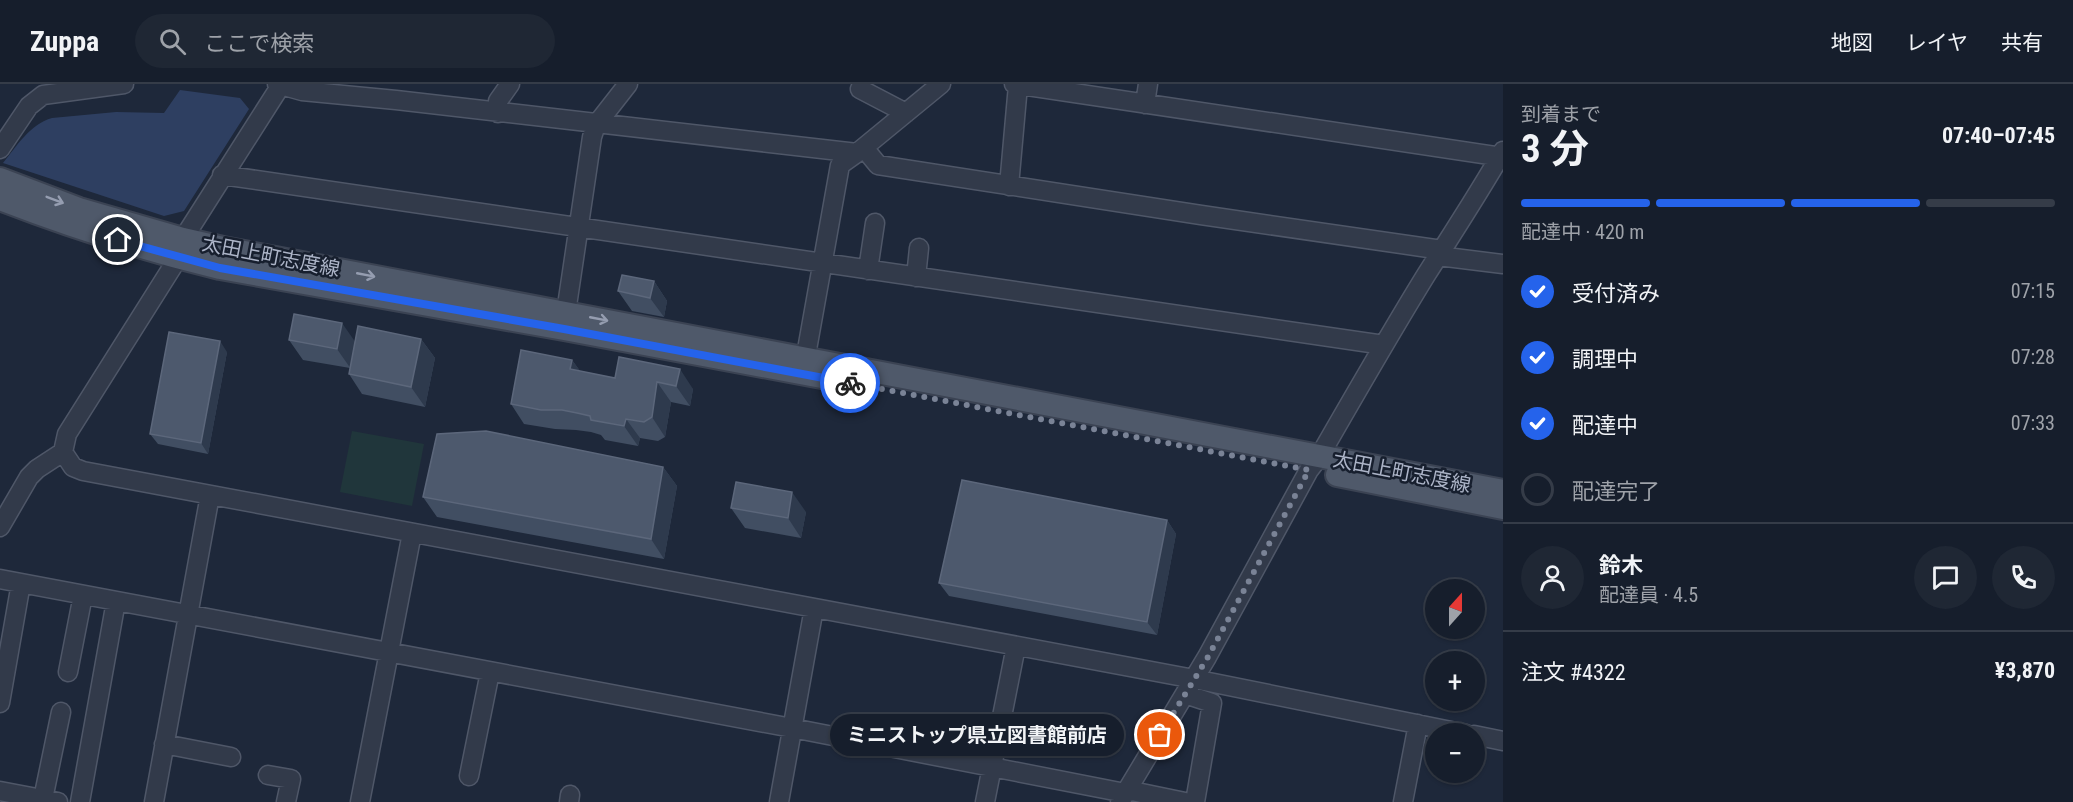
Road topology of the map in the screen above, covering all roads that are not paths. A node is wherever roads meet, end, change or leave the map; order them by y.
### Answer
1 (38, 84) edge
2 (124, 84) edge
3 (508, 84) edge
4 (628, 84) edge
5 (941, 84) edge
6 (1016, 84) edge
7 (1148, 84) edge
8 (279, 85) edge
9 (99, 86) edge
10 (860, 89) dead end
11 (1089, 90) edge
12 (399, 92) edge
13 (1145, 104) junction
14 (29, 106) junction
15 (498, 112) junction
16 (906, 113) junction
17 (596, 125) junction
18 (0, 149) edge
19 (860, 150) junction
20 (1502, 155) edge
21 (222, 175) junction
22 (0, 179) edge
23 (1009, 186) junction
24 (0, 199) edge
25 (875, 223) dead end
26 (578, 227) junction
27 (180, 248) junction
28 (919, 248) dead end
29 (1440, 253) junction
30 (821, 263) junction
31 (1503, 264) edge
32 (868, 270) junction
33 (916, 277) junction
34 (565, 321) junction
35 (1384, 345) junction
36 (804, 366) junction
37 (63, 452) junction
38 (1314, 463) junction
39 (1503, 491) edge
40 (210, 495) junction
41 (1503, 508) edge
42 (0, 527) edge
43 (412, 533) junction
44 (0, 579) edge
45 (21, 583) junction
46 (83, 594) junction
47 (116, 601) junction
48 (814, 608) junction
49 (189, 614) junction
50 (1016, 646) junction
51 (388, 653) junction
52 (68, 672) dead end
53 (490, 672) junction
54 (1190, 686) junction
55 (0, 703) edge
56 (61, 712) dead end
57 (1418, 724) junction
58 (1425, 725) edge
59 (792, 728) junction
60 (1485, 737) edge
61 (1503, 741) edge
62 (165, 744) junction
63 (231, 757) dead end
64 (992, 768) junction
65 (268, 775) dead end
66 (469, 776) dead end
67 (0, 791) edge
68 (1124, 795) edge
69 (51, 801) edge
70 (80, 802) edge
71 (154, 802) edge
72 (286, 802) edge
73 (360, 802) edge
74 (779, 802) edge
75 (985, 802) edge
76 (1185, 802) edge
77 (1195, 802) edge
78 (1402, 802) edge

1 - 14 street
2 - 9 street
3 - 15 street
4 - 17 street
5 - 16 street
6 - 11 street
6 - 23 street
7 - 13 street
8 - 12 street
8 - 21 street
9 - 14 street
10 - 16 street
11 - 13 street
12 - 15 street
13 - 20 street
14 - 18 street
15 - 17 street
16 - 19 street
17 - 19 street
17 - 26 street
19 - 23 street
19 - 30 street
20 - 29 street
21 - 26 street
21 - 27 street
22 -> 27 main road, 太田上町志度線
23 - 29 street
24 - 27 main road, 太田上町志度線
25 - 32 street
26 - 30 street
26 - 34 street
27 - 34 main road, 太田上町志度線
27 - 37 street
28 - 33 street
29 - 31 street
29 - 35 street
30 - 32 street
30 - 36 street
32 - 33 street
33 - 35 street
34 - 36 main road, 太田上町志度線
35 - 38 street
36 - 38 main road, 太田上町志度線
37 - 40 street
37 - 42 street
38 - 39 main road, 太田上町志度線
38 - 41 main road, 太田上町志度線
38 - 54 street
40 - 43 street
40 - 49 street
43 - 48 street
43 - 51 street
44 - 45 street
45 - 46 street
45 - 55 street
46 - 47 street
46 - 52 street
47 - 49 street
47 - 70 street
48 - 50 street
48 - 59 street
49 - 51 street
49 - 62 street
50 - 54 street
50 - 64 street
51 - 53 street
51 - 73 street
53 - 59 street
53 - 66 street
54 - 57 street
54 - 68 street
54 - 77 street
56 - 69 street
57 - 58 street
57 - 78 street
59 - 64 street
59 - 74 street
60 - 61 street
62 - 63 street
62 - 71 street
64 - 68 street
64 - 75 street
65 - 72 street
67 - 69 street
68 - 76 street

